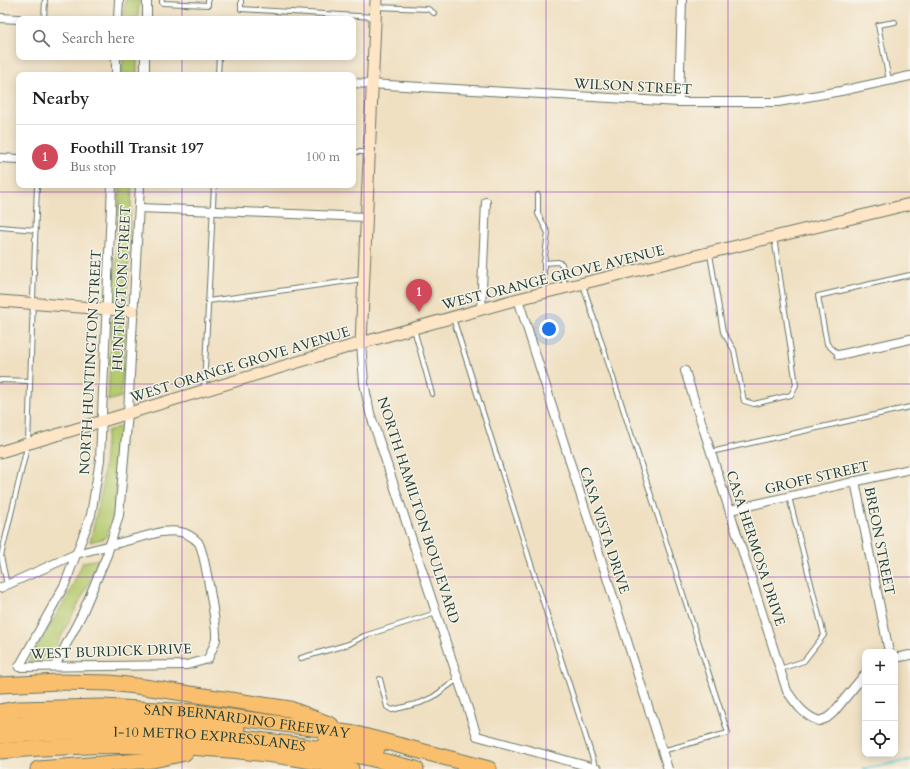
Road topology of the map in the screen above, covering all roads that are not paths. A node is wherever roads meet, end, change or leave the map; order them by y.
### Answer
1 (45, 0) edge
2 (119, 0) edge
3 (147, 0) edge
4 (162, 0) edge
5 (208, 0) edge
6 (241, 0) edge
7 (682, 0) edge
8 (376, 8) edge
9 (434, 13) dead end
10 (44, 16) edge
11 (118, 16) edge
12 (146, 16) edge
13 (0, 18) edge
14 (16, 19) edge
15 (895, 22) dead end
16 (116, 60) edge
17 (145, 60) edge
18 (219, 60) edge
19 (116, 72) edge
20 (145, 72) edge
21 (218, 72) edge
22 (910, 76) edge
23 (889, 81) junction
24 (356, 83) edge
25 (372, 84) junction
26 (679, 102) junction
27 (356, 152) edge
28 (369, 152) junction
29 (0, 158) edge
30 (16, 159) edge
31 (37, 188) edge
32 (112, 188) edge
33 (140, 188) edge
34 (214, 188) edge
35 (538, 195) dead end
36 (486, 202) dead end
37 (910, 204) edge
38 (139, 208) junction
39 (213, 211) junction
40 (366, 217) junction
41 (0, 227) edge
42 (36, 230) junction
43 (774, 237) junction
44 (710, 252) junction
45 (544, 263) junction
46 (910, 275) edge
47 (364, 279) junction
48 (582, 283) junction
49 (565, 287) junction
50 (544, 292) junction
51 (518, 299) junction
52 (0, 301) edge
53 (208, 301) junction
54 (33, 304) junction
55 (106, 309) junction
56 (481, 310) junction
57 (133, 311) junction
58 (453, 318) junction
59 (414, 328) junction
60 (910, 339) edge
61 (361, 343) junction
62 (839, 355) joint
63 (685, 371) dead end
64 (0, 380) edge
65 (30, 381) junction
66 (204, 390) junction
67 (432, 394) dead end
68 (910, 407) edge
69 (128, 414) junction
70 (102, 421) junction
71 (28, 443) junction
72 (0, 452) edge
73 (711, 452) junction
74 (910, 469) edge
75 (855, 481) junction
76 (789, 497) junction
77 (730, 510) junction
78 (112, 545) junction
79 (76, 554) junction
80 (4, 586) edge
81 (437, 613) junction
82 (889, 649) edge
83 (910, 655) edge
84 (898, 657) edge
85 (301, 658) dead end
86 (18, 666) joint
87 (55, 666) junction
88 (780, 669) junction
89 (862, 678) edge
90 (380, 679) dead end
91 (458, 679) junction
92 (0, 686) edge
93 (0, 712) edge
94 (0, 725) edge
95 (356, 734) junction
96 (0, 736) edge
97 (203, 749) junction
98 (0, 751) edge
99 (662, 751) junction
100 (38, 769) edge
101 (351, 769) edge
102 (416, 769) edge
103 (460, 769) edge
104 (489, 769) edge
105 (597, 769) edge
106 (668, 769) edge

1 - 10 lane
2 - 11 street
3 - 12 street
4 - 5 lane
6 - 8 lane
7 - 26 street
8 - 9 lane
8 - 25 street, NORTH HAMILTON BOULEVARD
13 - 14 street
15 - 23 lane
16 - 19 street
17 - 20 street
18 - 21 lane
22 - 23 street, WILSON STREET
23 - 26 street, WILSON STREET
24 - 25 street, WILSON STREET
25 - 26 street, WILSON STREET
25 - 28 street, NORTH HAMILTON BOULEVARD
27 - 28 lane
28 - 40 street, NORTH HAMILTON BOULEVARD
29 - 30 street
31 - 42 lane
32 - 55 street, NORTH HUNTINGTON STREET
33 - 38 street, HUNTINGTON STREET
34 - 39 lane
35 - 45 lane
36 - 56 street
37 - 43 street, WEST ORANGE GROVE AVENUE
38 - 39 street
38 - 57 street, HUNTINGTON STREET
39 - 40 street
39 - 53 lane
40 - 47 street, NORTH HAMILTON BOULEVARD
41 - 42 lane
42 - 54 lane
43 - 44 street, WEST ORANGE GROVE AVENUE
43 - 44 lane
44 - 48 street, WEST ORANGE GROVE AVENUE
45 - 49 lane
45 - 50 lane
46 - 62 lane
47 - 53 lane
47 - 61 street, NORTH HAMILTON BOULEVARD
48 - 49 street, WEST ORANGE GROVE AVENUE
48 - 99 lane
49 - 50 street, WEST ORANGE GROVE AVENUE
50 - 51 street, WEST ORANGE GROVE AVENUE
51 - 56 street, WEST ORANGE GROVE AVENUE
51 - 99 street, CASA VISTA DRIVE
52 - 54 street
53 - 66 lane
54 - 55 street
54 - 65 lane
55 - 57 street
55 - 70 street, NORTH HUNTINGTON STREET
56 - 58 street, WEST ORANGE GROVE AVENUE
57 - 69 street, HUNTINGTON STREET
58 - 59 street, WEST ORANGE GROVE AVENUE
58 - 105 lane
59 - 61 street, WEST ORANGE GROVE AVENUE
59 - 67 lane
60 - 62 street
61 - 66 street, WEST ORANGE GROVE AVENUE
61 - 81 street, NORTH HAMILTON BOULEVARD
63 - 73 street, CASA HERMOSA DRIVE
64 - 65 lane
65 - 71 lane
66 - 69 street, WEST ORANGE GROVE AVENUE
68 - 73 lane
69 - 70 street, WEST ORANGE GROVE AVENUE
69 - 78 street, HUNTINGTON STREET
70 - 71 street, WEST ORANGE GROVE AVENUE
70 - 79 street, NORTH HUNTINGTON STREET
71 - 72 street, WEST ORANGE GROVE AVENUE
71 - 80 lane
73 - 77 street, CASA HERMOSA DRIVE
74 - 75 street, GROFF STREET
75 - 76 street, GROFF STREET
75 - 82 street, BREON STREET
76 - 77 street, GROFF STREET
76 - 88 lane
77 - 88 street, CASA HERMOSA DRIVE
78 - 79 street, WEST BURDICK DRIVE
78 - 87 street, HUNTINGTON STREET
78 - 87 street, WEST BURDICK DRIVE
79 - 80 street, WEST BURDICK DRIVE
79 - 86 street, NORTH HUNTINGTON STREET
81 - 85 lane
81 - 91 street, NORTH HAMILTON BOULEVARD
83 - 84 street
86 - 87 street, WEST BURDICK DRIVE
88 - 89 street, CASA HERMOSA DRIVE
90 - 91 lane
91 - 105 street, NORTH HAMILTON BOULEVARD
92 - 95 highway
93 - 95 highway, SAN BERNARDINO FREEWAY
94 - 103 highway, I-10 METRO EXPRESSLANES
95 - 104 highway, SAN BERNARDINO FREEWAY
96 - 102 highway, I-10 METRO EXPRESSLANES
97 - 98 highway, SAN BERNARDINO FREEWAY
97 - 100 highway
97 - 101 highway, SAN BERNARDINO FREEWAY
99 - 106 street, CASA VISTA DRIVE

